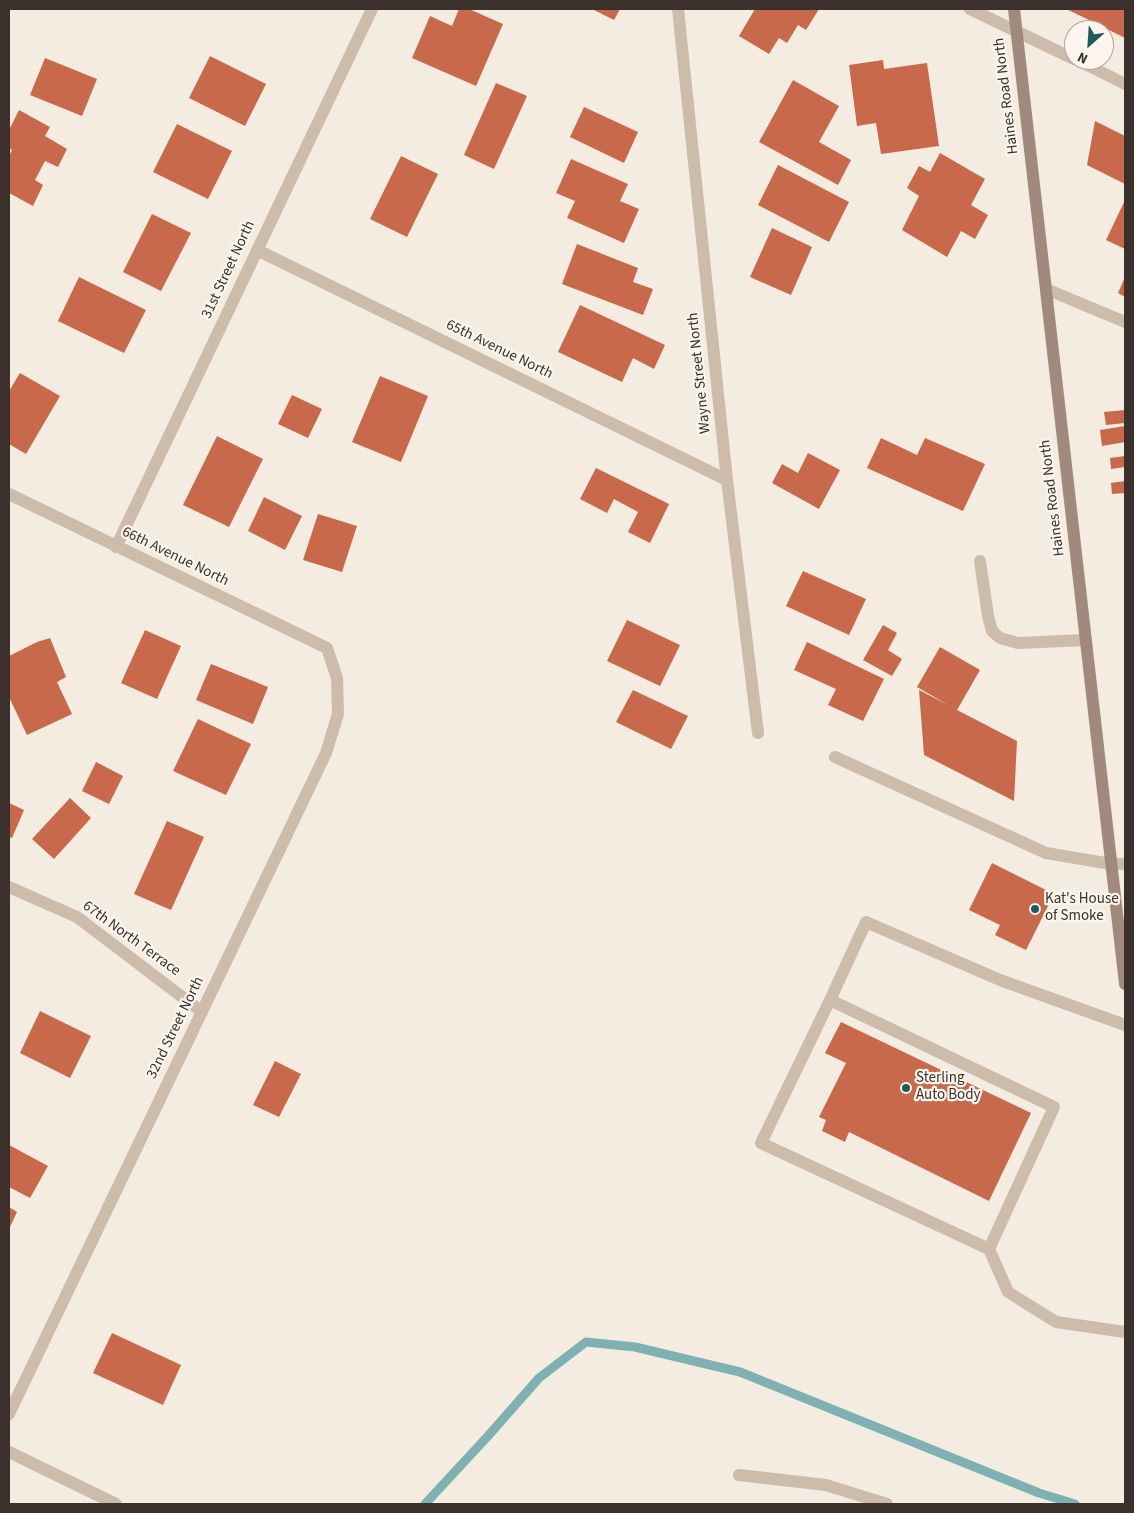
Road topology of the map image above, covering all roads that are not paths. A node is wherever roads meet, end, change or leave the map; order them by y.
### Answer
1 (372, 9) edge
2 (678, 9) edge
3 (970, 9) edge
4 (1014, 9) edge
5 (1016, 30) junction
6 (1064, 54) edge
7 (1097, 70) edge
8 (1125, 84) edge
9 (257, 250) junction
10 (1046, 289) junction
11 (1125, 322) edge
12 (727, 480) junction
13 (9, 494) edge
14 (116, 546) junction
15 (980, 561) dead end
16 (1086, 640) junction
17 (327, 648) joint
18 (758, 733) dead end
19 (835, 757) dead end
20 (1111, 864) junction
21 (1125, 864) edge
22 (9, 887) edge
23 (1125, 984) edge
24 (830, 1000) junction
25 (202, 1012) junction
26 (1125, 1025) edge
27 (989, 1249) junction
28 (1125, 1332) edge
29 (9, 1414) edge
30 (9, 1452) edge
31 (739, 1475) dead end
32 (116, 1504) edge
33 (887, 1504) edge

1 - 9 street, 31st Street North
2 - 12 street, Wayne Street North
3 - 5 street
4 - 5 street, Haines Road North
5 - 6 street
5 - 10 street, Haines Road North
7 - 8 street
9 - 12 street, 65th Avenue North
9 - 14 street, 31st Street North
10 - 11 street
10 - 16 street, Haines Road North
12 - 18 street, Wayne Street North
13 - 14 street, 66th Avenue North
14 - 17 street, 66th Avenue North
15 - 16 street
16 - 20 street, Haines Road North
17 - 25 street, 32nd Street North
19 - 20 street
20 - 21 street
20 - 23 street, Haines Road North
22 - 25 street, 67th North Terrace
24 - 26 street
24 - 27 street
24 - 27 street
25 - 29 street, 32nd Street North
27 - 28 street
30 - 32 street
31 - 33 street

